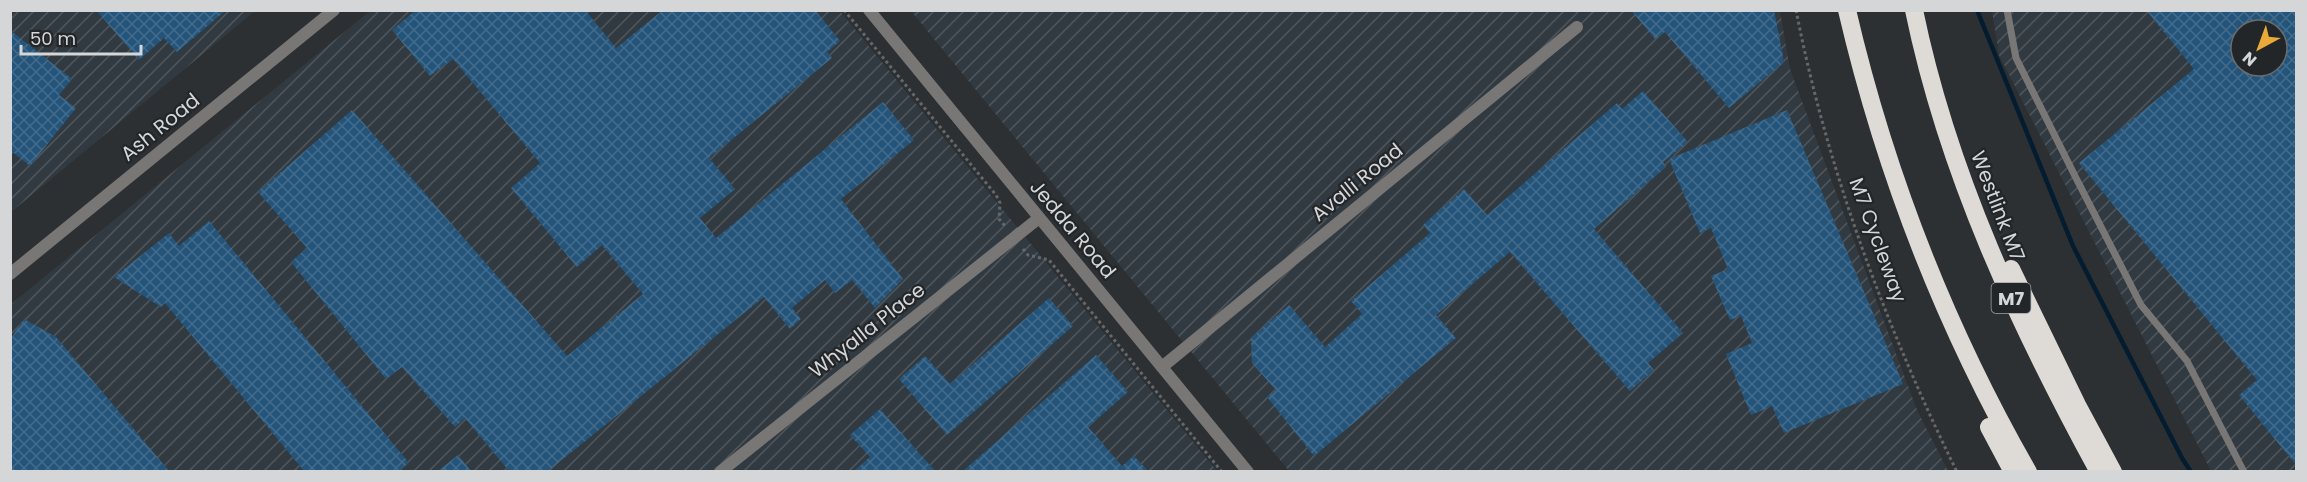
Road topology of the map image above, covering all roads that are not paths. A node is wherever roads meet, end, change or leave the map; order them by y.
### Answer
1 (334, 10) edge
2 (870, 10) edge
3 (1847, 10) edge
4 (1914, 10) edge
5 (2007, 10) edge
6 (1577, 27) dead end
7 (1942, 117) junction
8 (1039, 218) junction
9 (10, 274) edge
10 (1938, 294) junction
11 (1162, 367) junction
12 (720, 471) edge
13 (1248, 471) edge
14 (2013, 471) edge
15 (2028, 471) edge
16 (2099, 471) edge
17 (2113, 471) edge
18 (2244, 471) edge

1 - 9 street, Ash Road
2 - 8 street, Jedda Road
3 - 10 highway
4 - 7 highway, Westlink M7 / M7
5 - 18 lane
6 - 11 street, Avalli Road
7 - 16 highway, Westlink M7 / M7
7 - 17 highway
8 - 11 street, Jedda Road
8 - 12 street, Whyalla Place
10 - 14 highway
10 - 15 highway
11 - 13 street, Jedda Road

